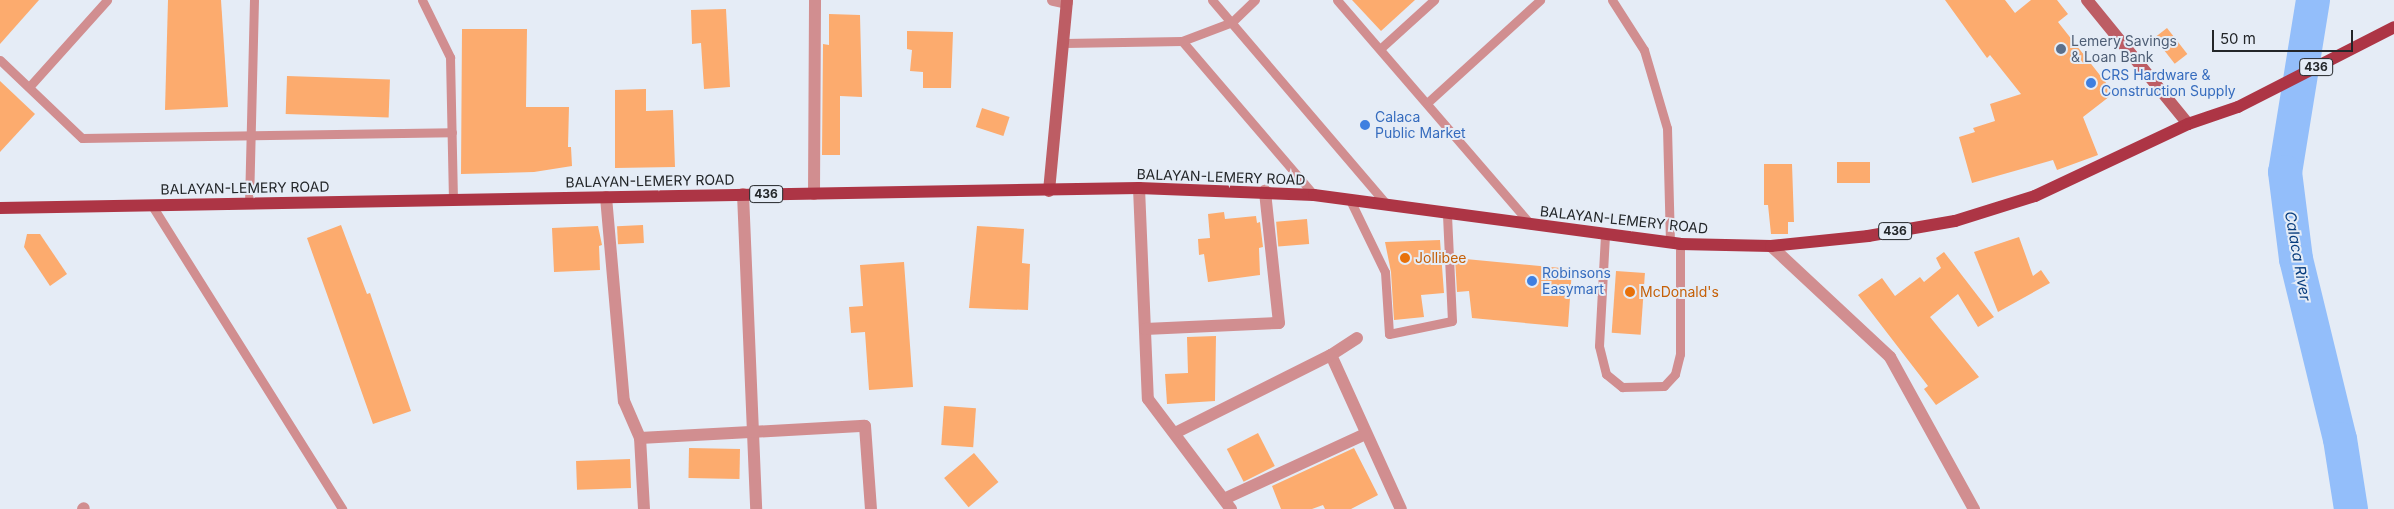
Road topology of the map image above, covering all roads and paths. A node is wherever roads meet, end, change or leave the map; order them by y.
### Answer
1 (107, 0) edge
2 (254, 0) edge
3 (422, 0) edge
4 (815, 0) edge
5 (1053, 0) edge
6 (1212, 0) edge
7 (1255, 0) edge
8 (1337, 0) edge
9 (1434, 0) edge
10 (1540, 0) edge
11 (1612, 0) edge
12 (2087, 0) edge
13 (1067, 1) edge
14 (1232, 22) junction
15 (2394, 27) edge
16 (1182, 41) junction
17 (1064, 43) junction
18 (1381, 48) junction
19 (0, 60) edge
20 (29, 87) junction
21 (1427, 103) junction
22 (2188, 124) junction
23 (452, 132) junction
24 (252, 135) junction
25 (1139, 188) junction
26 (1049, 191) junction
27 (1265, 191) junction
28 (743, 194) junction
29 (814, 194) junction
30 (1314, 195) junction
31 (606, 197) junction
32 (453, 200) junction
33 (1350, 200) junction
34 (151, 204) junction
35 (249, 204) junction
36 (1386, 204) junction
37 (0, 208) edge
38 (1447, 213) junction
39 (1531, 225) junction
40 (1605, 235) junction
41 (1675, 242) junction
42 (1772, 246) junction
43 (1145, 329) junction
44 (1357, 338) dead end
45 (1331, 355) junction
46 (750, 432) junction
47 (1175, 433) junction
48 (1365, 434) junction
49 (640, 438) junction
50 (1227, 504) edge
51 (342, 509) edge
52 (644, 509) edge
53 (756, 509) edge
54 (871, 509) edge
55 (1401, 509) edge
56 (1974, 509) edge

1 - 20 lane
2 - 24 lane
3 - 23 lane
4 - 29 street
5 - 13 street
6 - 14 lane
7 - 14 lane
8 - 18 lane
9 - 18 lane
10 - 21 lane
11 - 41 lane
12 - 22 street
13 - 17 street
14 - 16 lane
14 - 36 lane
15 - 22 main road, BALAYAN-LEMERY ROAD / 436
16 - 17 lane
16 - 30 lane
17 - 26 street
18 - 21 lane
19 - 20 lane
20 - 24 lane
21 - 39 lane
22 - 42 main road, BALAYAN-LEMERY ROAD / 436
23 - 24 lane
23 - 32 lane
24 - 35 lane
25 - 26 main road, BALAYAN-LEMERY ROAD / 436
25 - 27 main road, BALAYAN-LEMERY ROAD / 436
25 - 43 street
26 - 29 main road, BALAYAN-LEMERY ROAD / 436
27 - 30 main road, BALAYAN-LEMERY ROAD / 436
27 - 43 street
28 - 29 main road, BALAYAN-LEMERY ROAD / 436
28 - 31 main road, BALAYAN-LEMERY ROAD / 436
28 - 46 street
30 - 33 main road, BALAYAN-LEMERY ROAD / 436
31 - 32 main road, BALAYAN-LEMERY ROAD / 436
31 - 49 street
32 - 35 main road, BALAYAN-LEMERY ROAD / 436
33 - 36 main road, BALAYAN-LEMERY ROAD / 436
33 - 38 lane
34 - 35 main road, BALAYAN-LEMERY ROAD / 436
34 - 37 main road, BALAYAN-LEMERY ROAD / 436
34 - 51 lane
36 - 38 main road, BALAYAN-LEMERY ROAD / 436
38 - 39 main road, BALAYAN-LEMERY ROAD / 436
39 - 40 main road, BALAYAN-LEMERY ROAD / 436
40 - 41 main road, BALAYAN-LEMERY ROAD / 436
40 - 41 lane
41 - 42 main road, BALAYAN-LEMERY ROAD / 436
42 - 56 street
43 - 47 street
44 - 45 street
45 - 47 street
45 - 48 street
46 - 49 street
46 - 53 street
46 - 54 street
47 - 50 street
48 - 50 street
48 - 55 street
49 - 52 street

